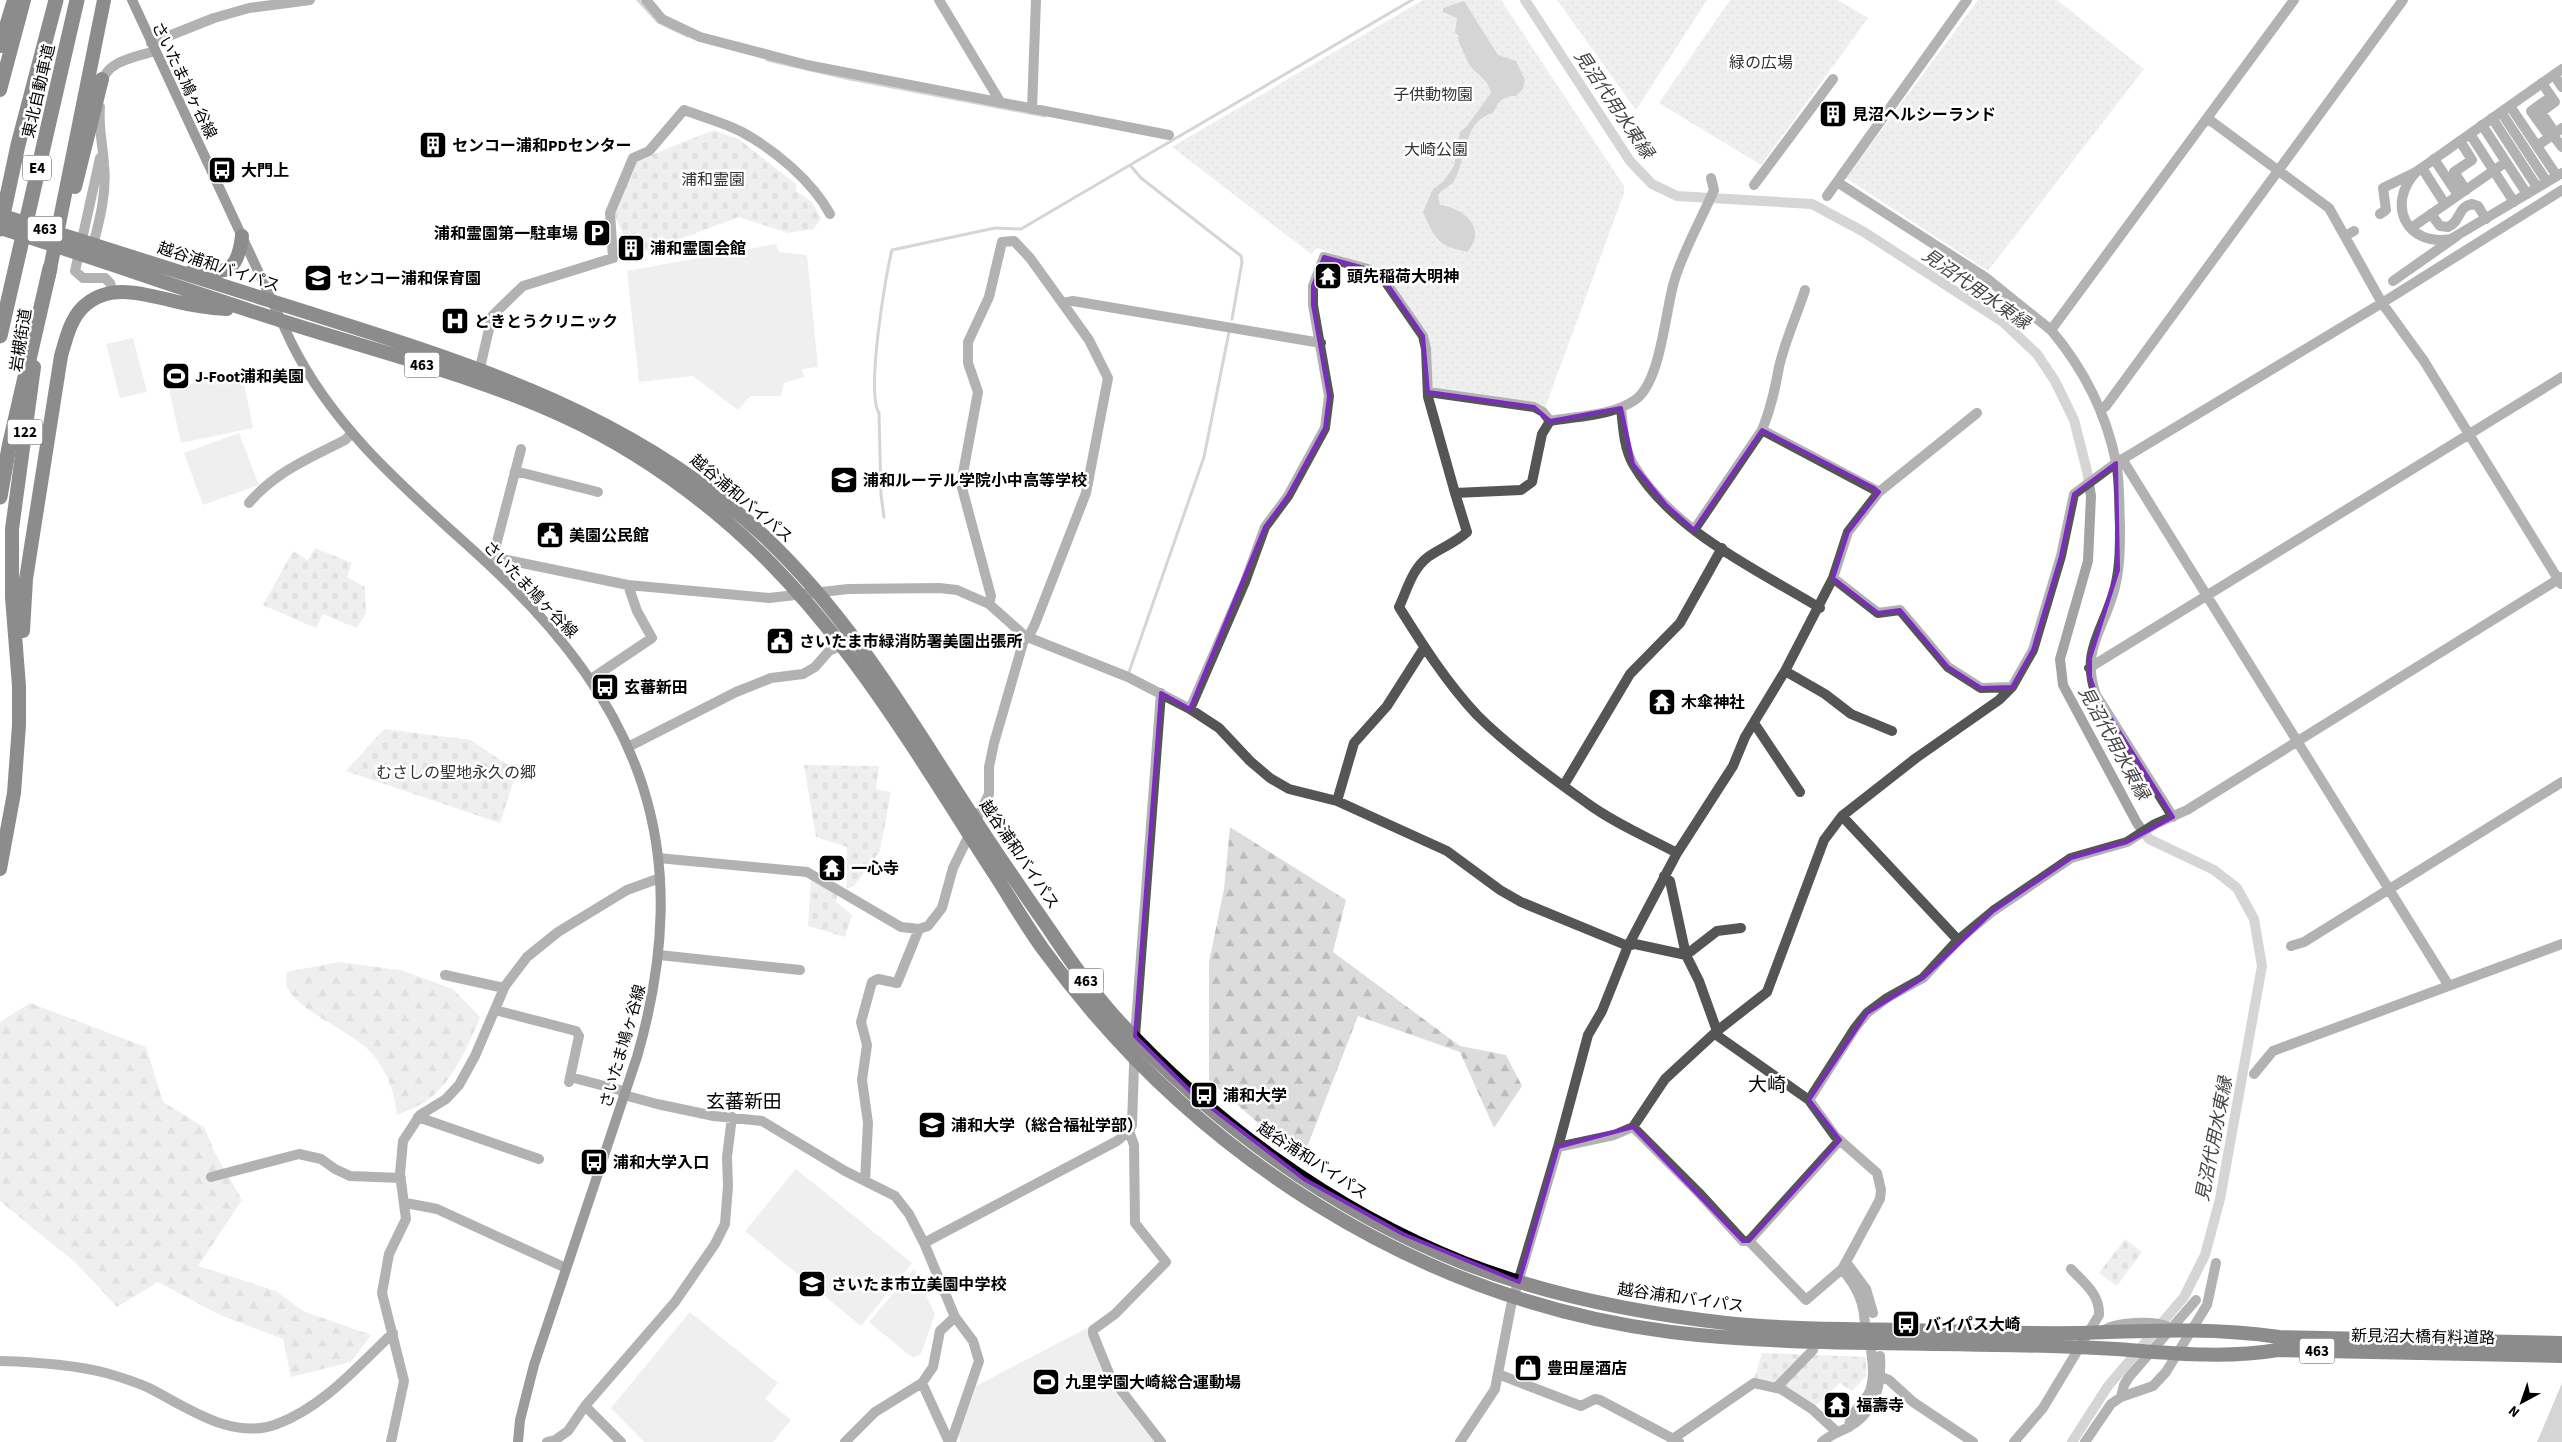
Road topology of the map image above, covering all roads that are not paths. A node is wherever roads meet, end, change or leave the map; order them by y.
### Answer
1 (14, 0) edge
2 (24, 0) edge
3 (56, 0) edge
4 (77, 0) edge
5 (104, 0) edge
6 (132, 0) edge
7 (310, 0) edge
8 (646, 0) edge
9 (939, 0) edge
10 (1036, 0) edge
11 (1967, 0) edge
12 (2294, 0) edge
13 (2403, 0) edge
14 (0, 46) edge
15 (153, 47) junction
16 (2558, 72) edge
17 (102, 79) junction
18 (1833, 79) dead end
19 (2539, 85) junction
20 (2562, 87) edge
21 (0, 90) edge
22 (1001, 103) junction
23 (2510, 106) junction
24 (1032, 109) junction
25 (2496, 115) junction
26 (2207, 118) junction
27 (2482, 125) junction
28 (2555, 133) edge
29 (1169, 134) dead end
30 (2470, 134) junction
31 (2460, 141) junction
32 (2537, 146) junction
33 (2562, 147) edge
34 (102, 150) junction
35 (2434, 159) junction
36 (2506, 162) junction
37 (2419, 170) junction
38 (2494, 170) junction
39 (2278, 171) junction
40 (2560, 174) edge
41 (1711, 178) dead end
42 (1837, 182) junction
43 (2547, 182) junction
44 (2436, 183) junction
45 (1754, 185) dead end
46 (2538, 188) junction
47 (2562, 190) edge
48 (2462, 192) junction
49 (2527, 194) junction
50 (1826, 196) dead end
51 (2514, 202) junction
52 (2445, 204) junction
53 (830, 214) dead end
54 (2380, 214) dead end
55 (2431, 214) junction
56 (0, 215) edge
57 (2486, 219) junction
58 (59, 222) junction
59 (0, 228) edge
60 (2411, 228) junction
61 (2354, 231) dead end
62 (2458, 235) junction
63 (0, 236) edge
64 (242, 236) junction
65 (2345, 236) junction
66 (91, 244) junction
67 (109, 263) junction
68 (50, 268) junction
69 (2393, 280) dead end
70 (1805, 290) dead end
71 (113, 293) junction
72 (272, 301) junction
73 (1062, 303) junction
74 (2382, 303) junction
75 (248, 310) junction
76 (281, 321) junction
77 (2051, 330) junction
78 (0, 336) edge
79 (1321, 343) junction
80 (480, 368) junction
81 (2562, 376) edge
82 (1428, 392) junction
83 (1621, 408) junction
84 (2100, 410) junction
85 (1977, 413) dead end
86 (1550, 421) junction
87 (1762, 430) junction
88 (351, 434) junction
89 (2469, 434) junction
90 (521, 449) dead end
91 (2119, 461) junction
92 (516, 471) junction
93 (598, 492) dead end
94 (1879, 492) junction
95 (1455, 493) junction
96 (0, 497) edge
97 (249, 503) dead end
98 (1694, 530) junction
99 (1722, 548) junction
100 (490, 560) junction
101 (1833, 578) junction
102 (2561, 581) edge
103 (628, 585) junction
104 (819, 593) junction
105 (802, 595) junction
106 (2207, 596) junction
107 (989, 604) junction
108 (1820, 608) junction
109 (1026, 637) junction
110 (842, 645) junction
111 (1424, 648) junction
112 (2089, 668) junction
113 (1785, 671) junction
114 (591, 679) junction
115 (2012, 687) junction
116 (1161, 693) junction
117 (1190, 709) junction
118 (1754, 723) junction
119 (19, 726) junction
120 (1892, 731) dead end
121 (2297, 742) junction
122 (628, 747) junction
123 (2562, 782) edge
124 (1564, 786) junction
125 (1800, 792) dead end
126 (1337, 801) junction
127 (1842, 816) junction
128 (2173, 817) junction
129 (1677, 853) junction
130 (658, 858) junction
131 (0, 869) edge
132 (1664, 876) junction
133 (660, 878) junction
134 (2388, 888) junction
135 (1741, 928) dead end
136 (919, 929) junction
137 (1958, 940) junction
138 (2562, 944) edge
139 (1628, 946) junction
140 (2291, 946) dead end
141 (659, 955) junction
142 (1686, 955) junction
143 (800, 970) dead end
144 (445, 975) dead end
145 (2449, 986) junction
146 (504, 988) junction
147 (495, 1010) junction
148 (1716, 1033) junction
149 (1135, 1036) junction
150 (1134, 1058) junction
151 (2254, 1074) dead end
152 (624, 1095) junction
153 (1809, 1100) junction
154 (418, 1117) junction
155 (732, 1117) junction
156 (1633, 1128) junction
157 (1129, 1131) junction
158 (1840, 1140) junction
159 (1558, 1147) junction
160 (539, 1159) dead end
161 (211, 1177) dead end
162 (401, 1178) junction
163 (865, 1180) junction
164 (406, 1202) junction
165 (1749, 1241) junction
166 (924, 1243) junction
167 (2216, 1263) dead end
168 (1844, 1265) junction
169 (566, 1268) junction
170 (2071, 1268) dead end
171 (1519, 1282) junction
172 (1515, 1296) junction
173 (2196, 1300) dead end
174 (1873, 1313) dead end
175 (955, 1317) junction
176 (2171, 1330) junction
177 (393, 1333) junction
178 (1867, 1336) junction
179 (2080, 1340) junction
180 (2562, 1343) edge
181 (1813, 1350) dead end
182 (1880, 1356) dead end
183 (2562, 1356) edge
184 (0, 1362) edge
185 (1498, 1374) junction
186 (1882, 1377) junction
187 (922, 1383) junction
188 (1776, 1388) junction
189 (2121, 1397) junction
190 (585, 1406) junction
191 (1849, 1426) junction
192 (1837, 1432) junction
193 (1670, 1439) edge
194 (391, 1442) edge
195 (518, 1442) edge
196 (547, 1442) edge
197 (621, 1442) edge
198 (845, 1442) edge
199 (950, 1442) edge
200 (1161, 1442) edge
201 (1460, 1442) edge
202 (1822, 1442) edge
203 (1973, 1442) edge
204 (2014, 1442) edge
205 (2085, 1442) edge

1 - 14 highway
2 - 21 highway
3 - 59 highway, 東北自動車道 / E4
4 - 78 highway, 東北自動車道 / E4
5 - 58 highway, 岩槻街道 / 122
6 - 15 main road, さいたま鳩ヶ谷線
7 - 15 street
8 - 22 street
9 - 22 street
10 - 24 street
11 - 42 street
12 - 26 street
13 - 39 street
15 - 17 street
15 - 64 main road, さいたま鳩ヶ谷線
16 - 19 street
16 - 20 street
17 - 34 street
17 - 58 highway
18 - 45 street
19 - 23 street
19 - 28 street
22 - 24 street
23 - 25 street
23 - 32 street
24 - 29 street
25 - 27 street
25 - 43 street
25 - 46 street
26 - 39 street
26 - 77 street
27 - 30 street
27 - 36 street
28 - 32 street
28 - 33 street
30 - 31 street
30 - 38 street
31 - 35 street
31 - 48 street
32 - 40 street
34 - 66 street
34 - 71 street
35 - 37 street
35 - 44 street
36 - 38 street
36 - 49 street
37 - 44 street
37 - 54 street
37 - 60 street
38 - 48 street
38 - 51 street
39 - 65 street
39 - 84 street
40 - 43 street
41 - 83 street
42 - 50 street
42 - 77 street
43 - 46 street
44 - 48 street
44 - 52 street
46 - 49 street
47 - 74 street
48 - 52 street
49 - 51 street
51 - 57 street
52 - 55 street
53 - 80 street
55 - 57 street
55 - 60 street
56 - 66 highway, 越谷浦和バイパス / 463
57 - 62 street
58 - 68 highway, 岩槻街道 / 122
59 - 67 highway, 越谷浦和バイパス / 463
60 - 62 street
61 - 65 street
62 - 69 street
63 - 67 highway
64 - 66 highway
64 - 72 main road, さいたま鳩ヶ谷線
65 - 74 street
66 - 72 highway, 越谷浦和バイパス / 463
67 - 75 highway, 越谷浦和バイパス / 463
68 - 96 highway
68 - 119 highway, 岩槻街道 / 122
70 - 87 street
71 - 75 highway
71 - 119 highway
72 - 76 main road, さいたま鳩ヶ谷線
72 - 80 highway, 越谷浦和バイパス / 463
73 - 79 street
73 - 107 street
73 - 109 street
74 - 89 street
74 - 91 street
75 - 76 highway, 越谷浦和バイパス / 463
76 - 88 main road, さいたま鳩ヶ谷線
76 - 105 highway, 越谷浦和バイパス / 463
77 - 84 street
79 - 82 street
79 - 117 street
80 - 104 highway, 越谷浦和バイパス / 463
81 - 89 street
82 - 86 street
82 - 95 street
83 - 86 street
83 - 98 street
84 - 91 street
85 - 94 street
86 - 95 street
87 - 94 street
87 - 98 street
88 - 97 street
88 - 100 main road, さいたま鳩ヶ谷線
89 - 102 street
89 - 106 street
90 - 92 street
91 - 106 street
91 - 112 street
91 - 115 street
92 - 93 street
92 - 100 street
94 - 101 street
95 - 111 street
98 - 99 street
99 - 108 street
99 - 124 street
100 - 103 street
100 - 114 main road, さいたま鳩ヶ谷線
101 - 108 street
101 - 115 street
102 - 121 street
103 - 105 street
103 - 114 street
104 - 105 street
104 - 107 street
104 - 149 highway, 越谷浦和バイパス / 463
105 - 110 highway, 越谷浦和バイパス / 463
106 - 112 street
106 - 121 street
107 - 109 street
108 - 113 street
109 - 116 street
109 - 136 street
110 - 122 street
110 - 150 highway, 越谷浦和バイパス / 463
111 - 124 street
111 - 126 street
112 - 128 street
113 - 118 street
113 - 120 street
114 - 122 main road, さいたま鳩ヶ谷線
115 - 127 street
116 - 117 street
116 - 149 street
117 - 126 street
118 - 125 street
118 - 129 street
119 - 131 highway, 岩槻街道 / 122
121 - 128 street
121 - 134 street
122 - 130 main road, さいたま鳩ヶ谷線
123 - 134 street
124 - 129 street
126 - 139 street
127 - 137 street
127 - 148 street
128 - 137 street
129 - 132 street
130 - 133 main road, さいたま鳩ヶ谷線
130 - 136 street
132 - 139 street
132 - 142 street
133 - 141 main road, さいたま鳩ヶ谷線
133 - 146 street
134 - 140 street
134 - 145 street
135 - 142 street
136 - 163 street
137 - 153 street
138 - 145 street
139 - 142 street
139 - 159 street
141 - 143 street
141 - 152 main road, さいたま鳩ヶ谷線
142 - 148 street
144 - 146 street
145 - 151 street
146 - 147 street
147 - 152 street
147 - 154 street
148 - 153 street
148 - 156 street
149 - 150 street
149 - 171 highway, 越谷浦和バイパス / 463
150 - 157 street
150 - 172 highway, 越谷浦和バイパス / 463
152 - 155 street
152 - 169 main road, さいたま鳩ヶ谷線
153 - 158 street
154 - 160 street
154 - 162 street
155 - 163 street
155 - 190 street
156 - 159 street
156 - 165 street
157 - 166 street
157 - 200 street
158 - 165 street
158 - 168 street
159 - 171 street
161 - 162 street
162 - 164 street
163 - 166 street
164 - 169 street
164 - 177 street
165 - 168 street
166 - 175 street
167 - 189 street
168 - 174 street
168 - 178 street
169 - 195 main road, さいたま鳩ヶ谷線
170 - 179 street
171 - 172 street
171 - 178 highway, 越谷浦和バイパス / 463
172 - 178 highway, 越谷浦和バイパス / 463
172 - 185 street
173 - 176 street
175 - 187 street
175 - 199 street
176 - 179 street
176 - 189 street
177 - 184 street
177 - 194 street
178 - 179 highway, 越谷浦和バイパス / 463
178 - 191 street
179 - 180 highway, 新見沼大橋有料道路 / 463
179 - 183 highway, 新見沼大橋有料道路 / 463
179 - 204 street
181 - 188 street
182 - 186 street
185 - 193 street
185 - 201 street
186 - 191 street
186 - 203 street
187 - 198 street
187 - 199 street
188 - 192 street
188 - 193 street
189 - 205 street
190 - 196 street
190 - 197 street
191 - 192 street
192 - 202 street

